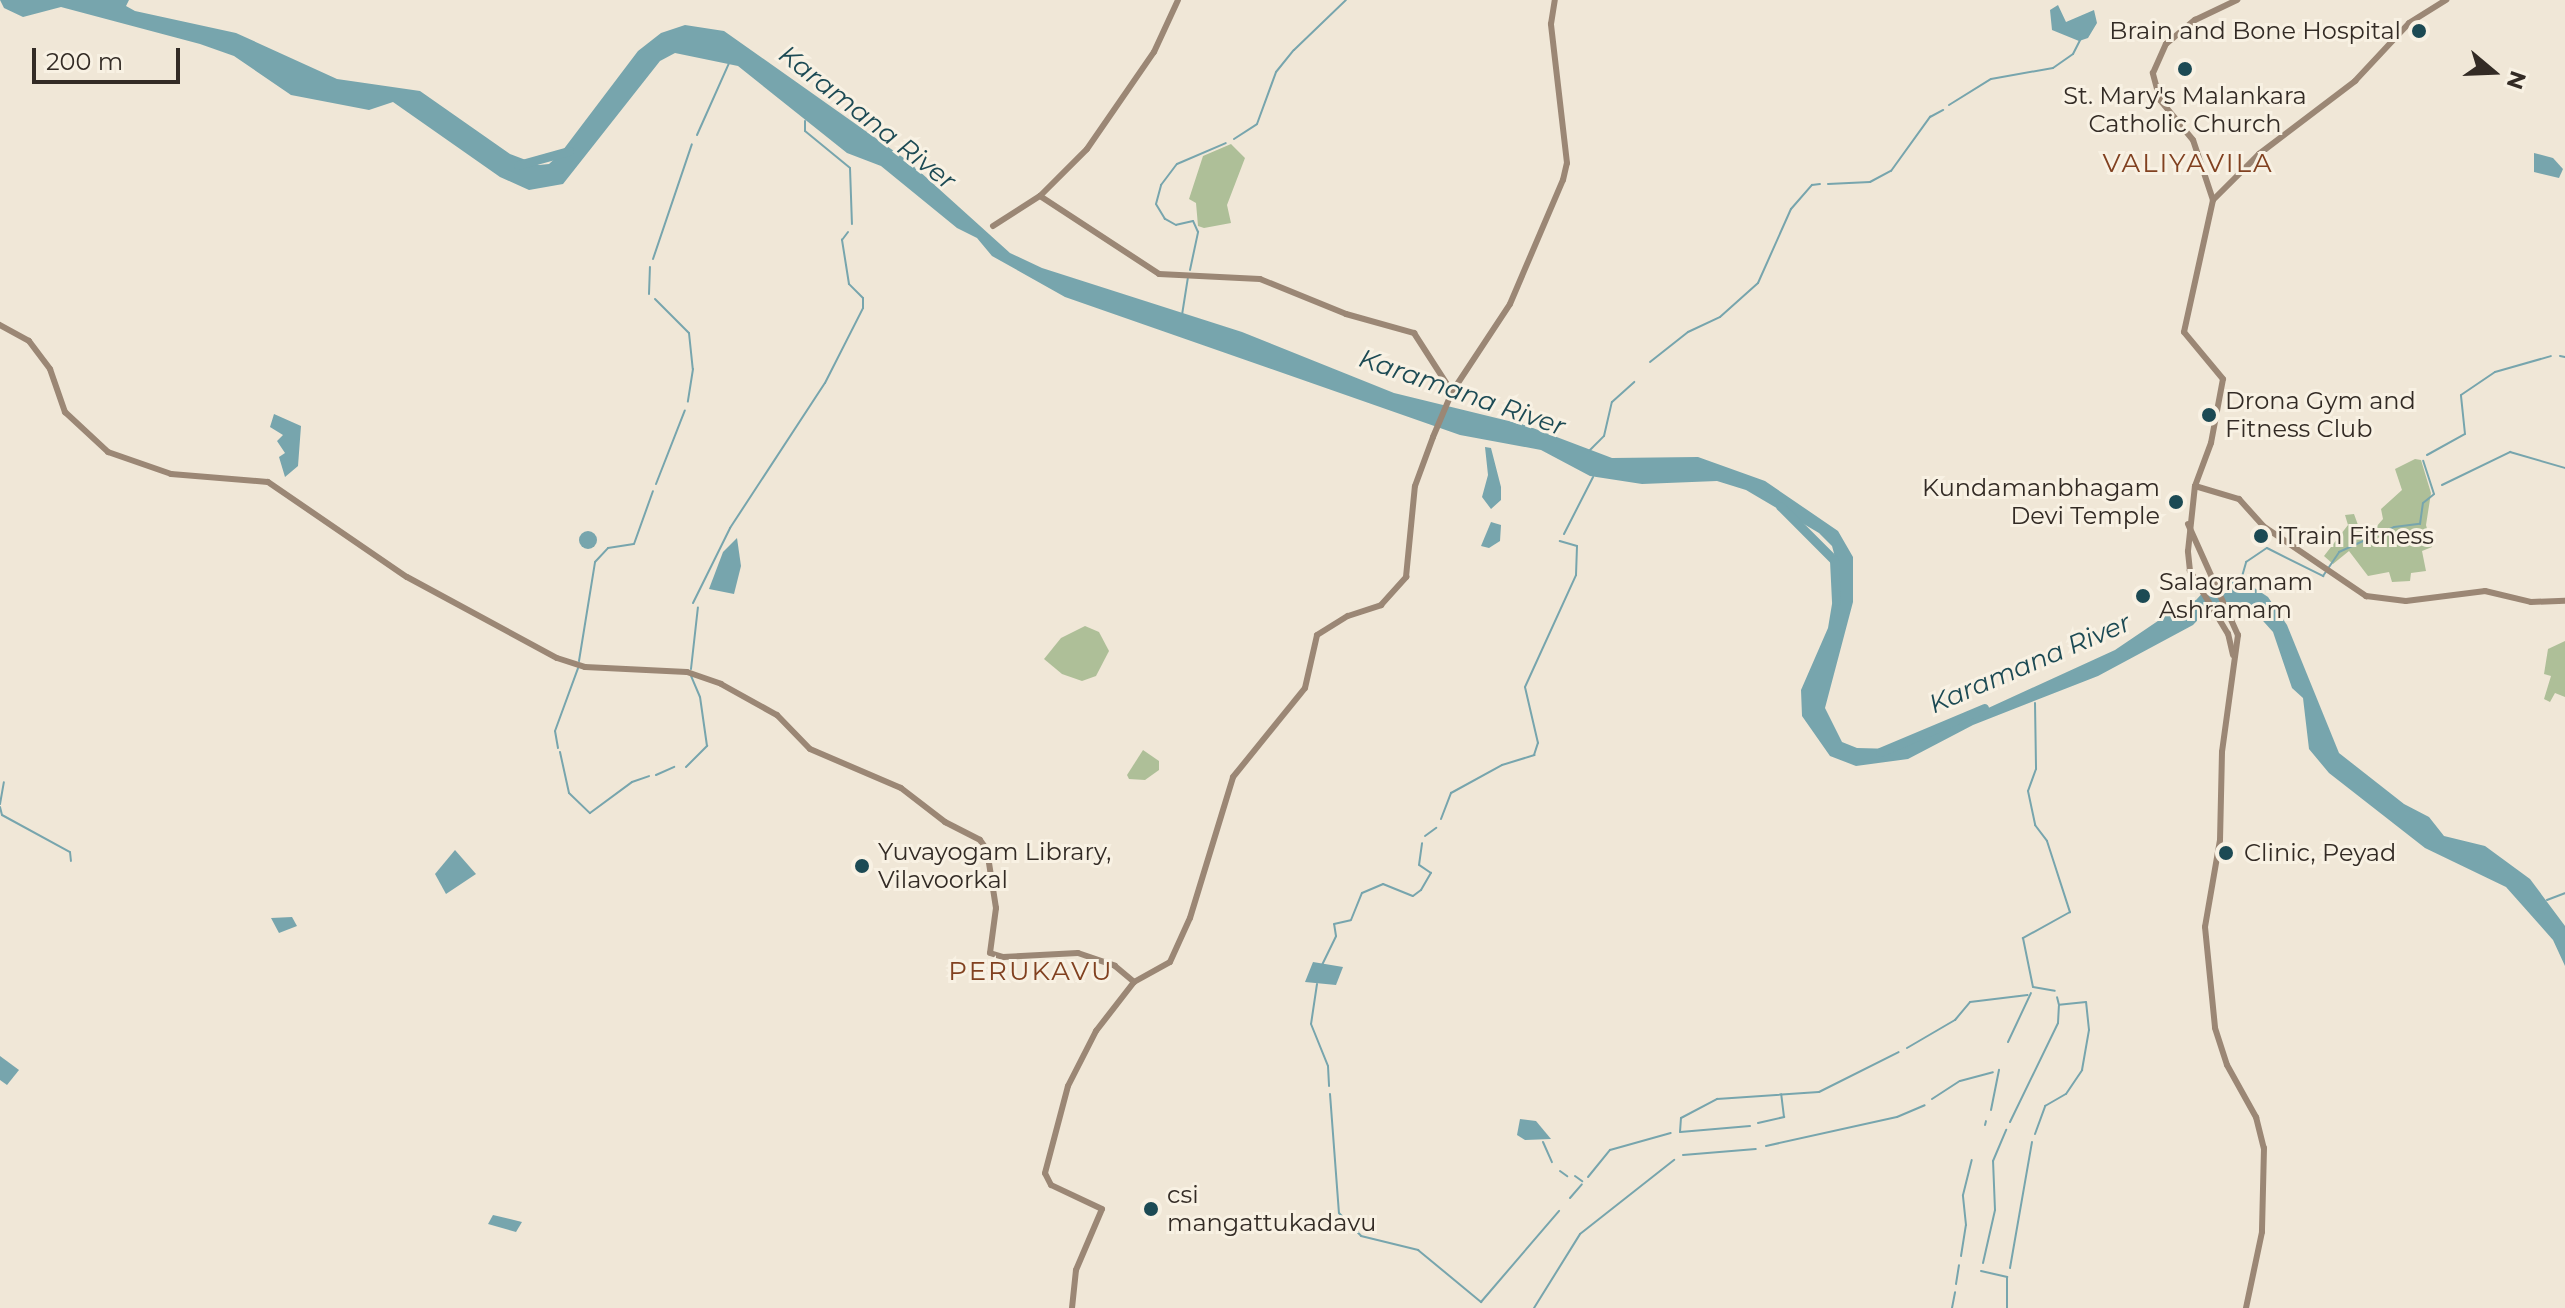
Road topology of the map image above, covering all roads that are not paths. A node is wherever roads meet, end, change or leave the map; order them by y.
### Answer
1 (1178, 0) edge
2 (1555, 0) edge
3 (2237, 0) edge
4 (2446, 0) edge
5 (1040, 196) junction
6 (2213, 200) junction
7 (993, 226) dead end
8 (0, 325) edge
9 (1452, 392) junction
10 (2195, 486) junction
11 (2188, 524) junction
12 (2565, 601) edge
13 (2234, 658) junction
14 (1134, 982) junction
15 (1072, 1308) edge
16 (2246, 1308) edge

1 - 5 main road
2 - 9 main road
3 - 6 main road
4 - 6 main road
5 - 7 main road
5 - 9 main road
6 - 10 main road
8 - 14 main road
9 - 14 main road
10 - 11 main road
10 - 12 main road
11 - 13 main road
11 - 13 main road
13 - 16 main road
14 - 15 main road

